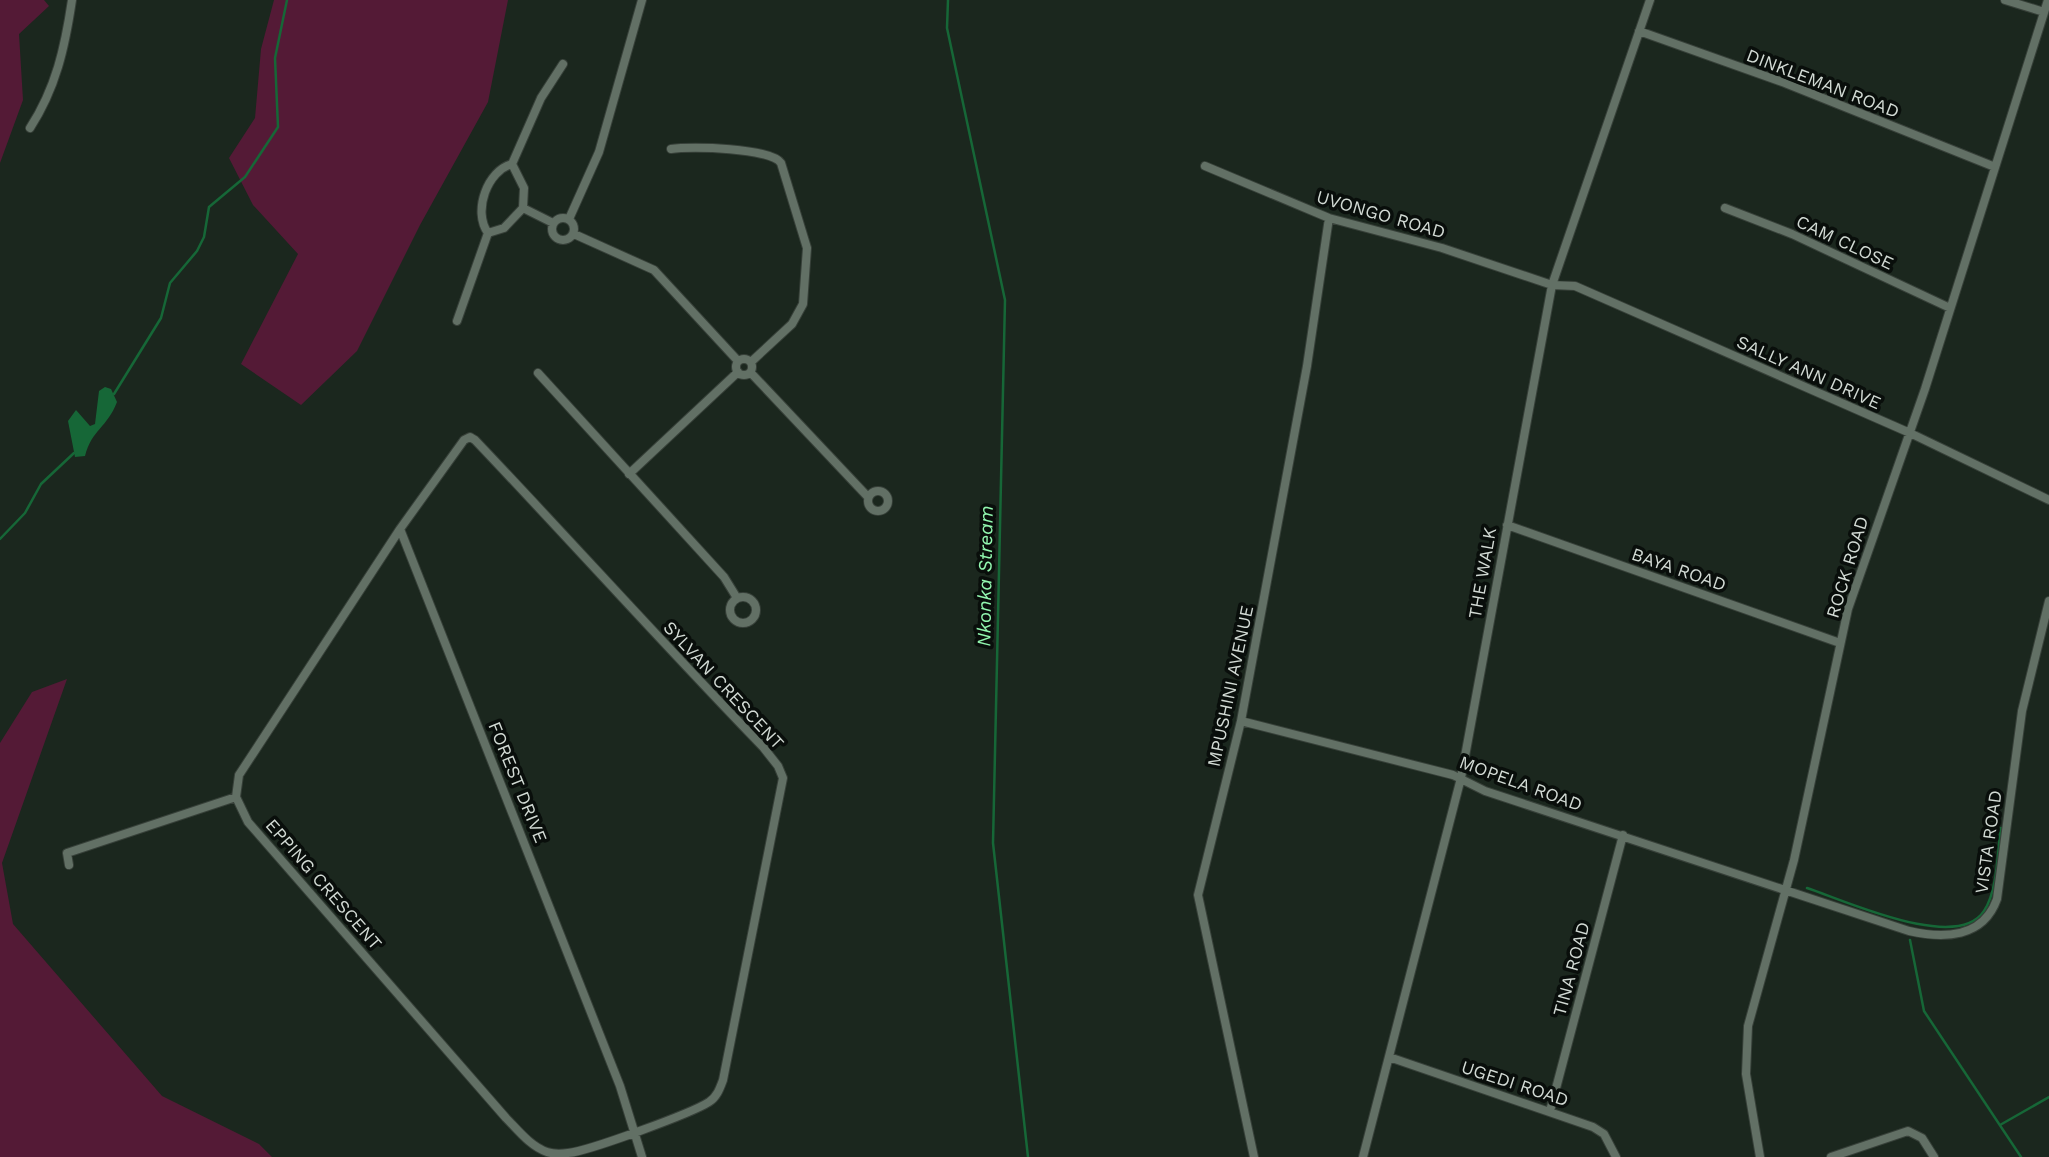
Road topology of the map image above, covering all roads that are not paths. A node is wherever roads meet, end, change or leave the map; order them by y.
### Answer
1 (72, 0) edge
2 (642, 0) edge
3 (1650, 0) edge
4 (2005, 0) edge
5 (2048, 0) edge
6 (2044, 12) junction
7 (2039, 30) junction
8 (1639, 31) junction
9 (2049, 36) edge
10 (563, 64) dead end
11 (30, 128) dead end
12 (671, 149) dead end
13 (512, 163) junction
14 (1205, 166) dead end
15 (1995, 167) junction
16 (523, 208) junction
17 (1724, 208) dead end
18 (1329, 218) junction
19 (569, 219) junction
20 (553, 223) junction
21 (488, 233) junction
22 (574, 234) junction
23 (1552, 285) junction
24 (1950, 308) junction
25 (457, 321) dead end
26 (738, 361) junction
27 (751, 362) junction
28 (738, 372) junction
29 (538, 373) dead end
30 (751, 373) junction
31 (1910, 433) junction
32 (629, 474) junction
33 (868, 497) dead end
34 (2049, 500) edge
35 (1507, 525) junction
36 (400, 529) junction
37 (737, 598) dead end
38 (2049, 601) edge
39 (1840, 643) junction
40 (1241, 721) junction
41 (1461, 778) junction
42 (236, 797) junction
43 (1623, 835) junction
44 (69, 865) dead end
45 (1785, 890) junction
46 (1389, 1057) junction
47 (1550, 1111) junction
48 (635, 1130) junction
49 (642, 1157) edge
50 (1254, 1157) edge
51 (1363, 1157) edge
52 (1616, 1157) edge
53 (1759, 1157) edge
54 (1831, 1157) edge
55 (1934, 1157) edge

1 - 11 street
2 - 19 street
3 - 8 street, THE WALK
4 - 6 street
5 - 6 street, ROCK ROAD
6 - 7 street, ROCK ROAD
7 - 9 street
7 - 15 street, ROCK ROAD
8 - 15 street, DINKLEMAN ROAD
8 - 23 street, THE WALK
10 - 13 street
12 - 27 street
13 - 16 street
13 - 21 street
14 - 18 street, UVONGO ROAD
15 - 24 street, ROCK ROAD
16 - 20 street
16 - 21 street
17 - 24 street, CAM CLOSE
18 - 23 street, UVONGO ROAD
18 - 40 street, MPUSHINI AVENUE
19 - 20 street
19 - 22 street
20 - 22 street
21 - 25 street
22 - 26 street
23 - 31 street, SALLY ANN DRIVE
23 - 35 street, THE WALK
24 - 31 street, ROCK ROAD
26 - 27 street
26 - 28 street
27 - 30 street
28 - 30 street
28 - 32 street
29 - 32 street
30 - 33 street
31 - 34 street, SALLY ANN DRIVE
31 - 39 street, ROCK ROAD
32 - 37 street
35 - 39 street, BAYA ROAD
35 - 41 street, THE WALK
36 - 42 street
36 - 48 street, FOREST DRIVE
36 - 48 street, SYLVAN CRESCENT
38 - 45 street, VISTA ROAD
39 - 45 street, ROCK ROAD
40 - 41 street, MOPELA ROAD
40 - 50 street, MPUSHINI AVENUE
41 - 43 street, MOPELA ROAD
41 - 46 street, THE WALK
42 - 44 street
42 - 48 street, EPPING CRESCENT
43 - 45 street, MOPELA ROAD
43 - 47 street, TINA ROAD
45 - 53 street, ROCK ROAD
46 - 47 street, UGEDI ROAD
46 - 51 street, THE WALK
47 - 52 street, UGEDI ROAD
48 - 49 street, FOREST DRIVE
54 - 55 street

